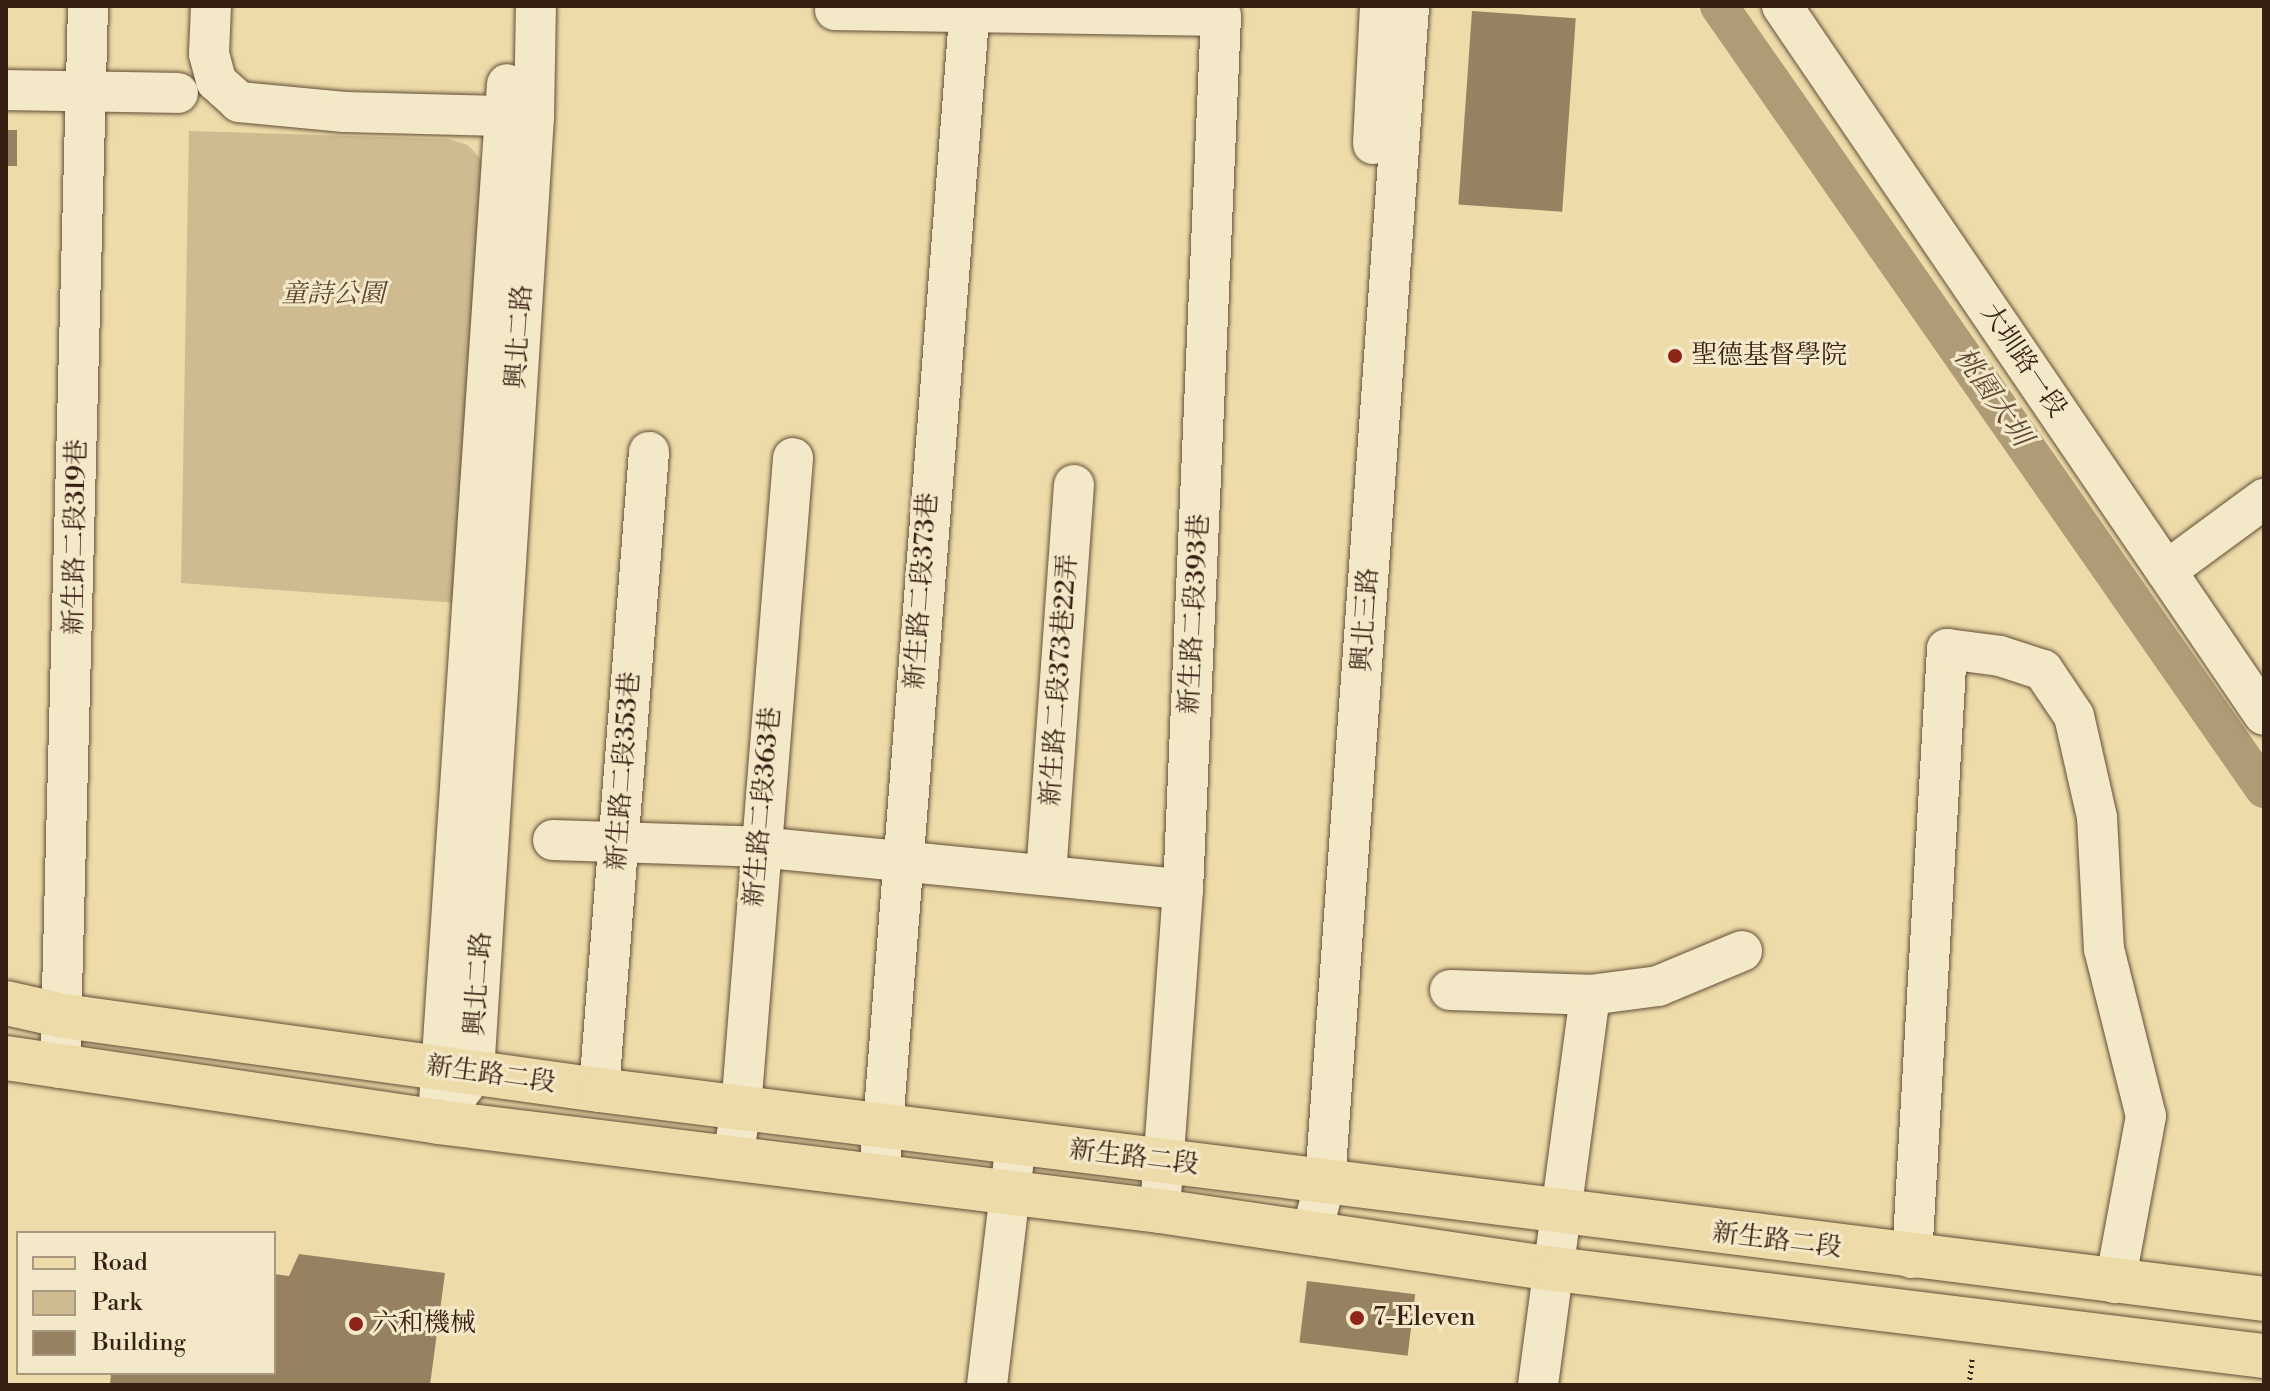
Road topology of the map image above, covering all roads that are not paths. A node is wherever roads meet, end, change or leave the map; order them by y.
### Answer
1 (88, 6) edge
2 (211, 6) edge
3 (509, 6) edge
4 (536, 6) edge
5 (1380, 6) edge
6 (1409, 6) edge
7 (1782, 6) edge
8 (970, 9) edge
9 (835, 10) dead end
10 (6, 90) edge
11 (87, 91) junction
12 (178, 93) dead end
13 (520, 118) junction
14 (649, 452) dead end
15 (793, 458) dead end
16 (1074, 485) dead end
17 (2264, 499) edge
18 (2166, 571) junction
19 (2264, 715) edge
20 (553, 840) dead end
21 (619, 840) junction
22 (759, 847) junction
23 (902, 864) junction
24 (1046, 875) junction
25 (1183, 889) junction
26 (1742, 951) dead end
27 (1450, 990) dead end
28 (1590, 995) junction
29 (6, 1003) edge
30 (64, 1016) junction
31 (6, 1058) edge
32 (60, 1068) junction
33 (457, 1070) junction
34 (599, 1090) junction
35 (741, 1109) junction
36 (438, 1122) junction
37 (885, 1128) junction
38 (1016, 1143) junction
39 (733, 1156) junction
40 (1165, 1162) junction
41 (879, 1177) junction
42 (1312, 1182) junction
43 (1009, 1193) junction
44 (1160, 1211) junction
45 (1559, 1214) junction
46 (1312, 1232) junction
47 (1912, 1258) junction
48 (1555, 1269) junction
49 (2115, 1283) junction
50 (2264, 1299) edge
51 (2264, 1356) edge
52 (987, 1385) edge
53 (1538, 1385) edge

1 - 11 street, 新生路二段319巷
2 - 13 street
3 - 13 street, 興北二路
4 - 13 street, 興北二路
5 - 42 street
6 - 42 street, 興北三路
7 - 18 street, 大圳路一段
8 - 9 street
8 - 23 street, 新生路二段373巷
8 - 25 street, 新生路二段393巷
10 - 11 street
11 - 12 street
11 - 30 street, 新生路二段319巷
13 - 33 street, 興北二路
14 - 21 street, 新生路二段353巷
15 - 22 street, 新生路二段363巷
16 - 24 street, 新生路二段373巷22弄
17 - 18 street
18 - 19 street, 大圳路一段
20 - 21 street
21 - 22 street
21 - 34 street, 新生路二段353巷
22 - 23 street
22 - 35 street, 新生路二段363巷
23 - 24 street
23 - 37 street, 新生路二段373巷
24 - 25 street
25 - 40 street, 新生路二段393巷
26 - 28 street
27 - 28 street
28 - 45 street
29 - 30 main road, 新生路二段
30 - 32 street, 新生路二段319巷
30 - 33 main road, 新生路二段
31 - 32 main road, 新生路二段
32 - 36 main road, 新生路二段
33 - 34 main road, 新生路二段
33 - 36 street, 興北二路
34 - 35 main road, 新生路二段
35 - 37 main road, 新生路二段
35 - 39 street, 新生路二段363巷
36 - 39 main road, 新生路二段
37 - 38 main road, 新生路二段
37 - 41 street, 新生路二段373巷
38 - 40 main road, 新生路二段
38 - 43 street
39 - 41 main road, 新生路二段
40 - 42 main road, 新生路二段
40 - 44 street, 新生路二段393巷
41 - 43 main road, 新生路二段
42 - 45 main road, 新生路二段
42 - 46 street, 興北三路
43 - 44 main road, 新生路二段
43 - 52 street
44 - 46 main road, 新生路二段
45 - 47 main road, 新生路二段
45 - 48 street
46 - 48 main road, 新生路二段
47 - 49 main road, 新生路二段
47 - 49 street
48 - 51 main road, 新生路二段
48 - 53 street
49 - 50 main road, 新生路二段

